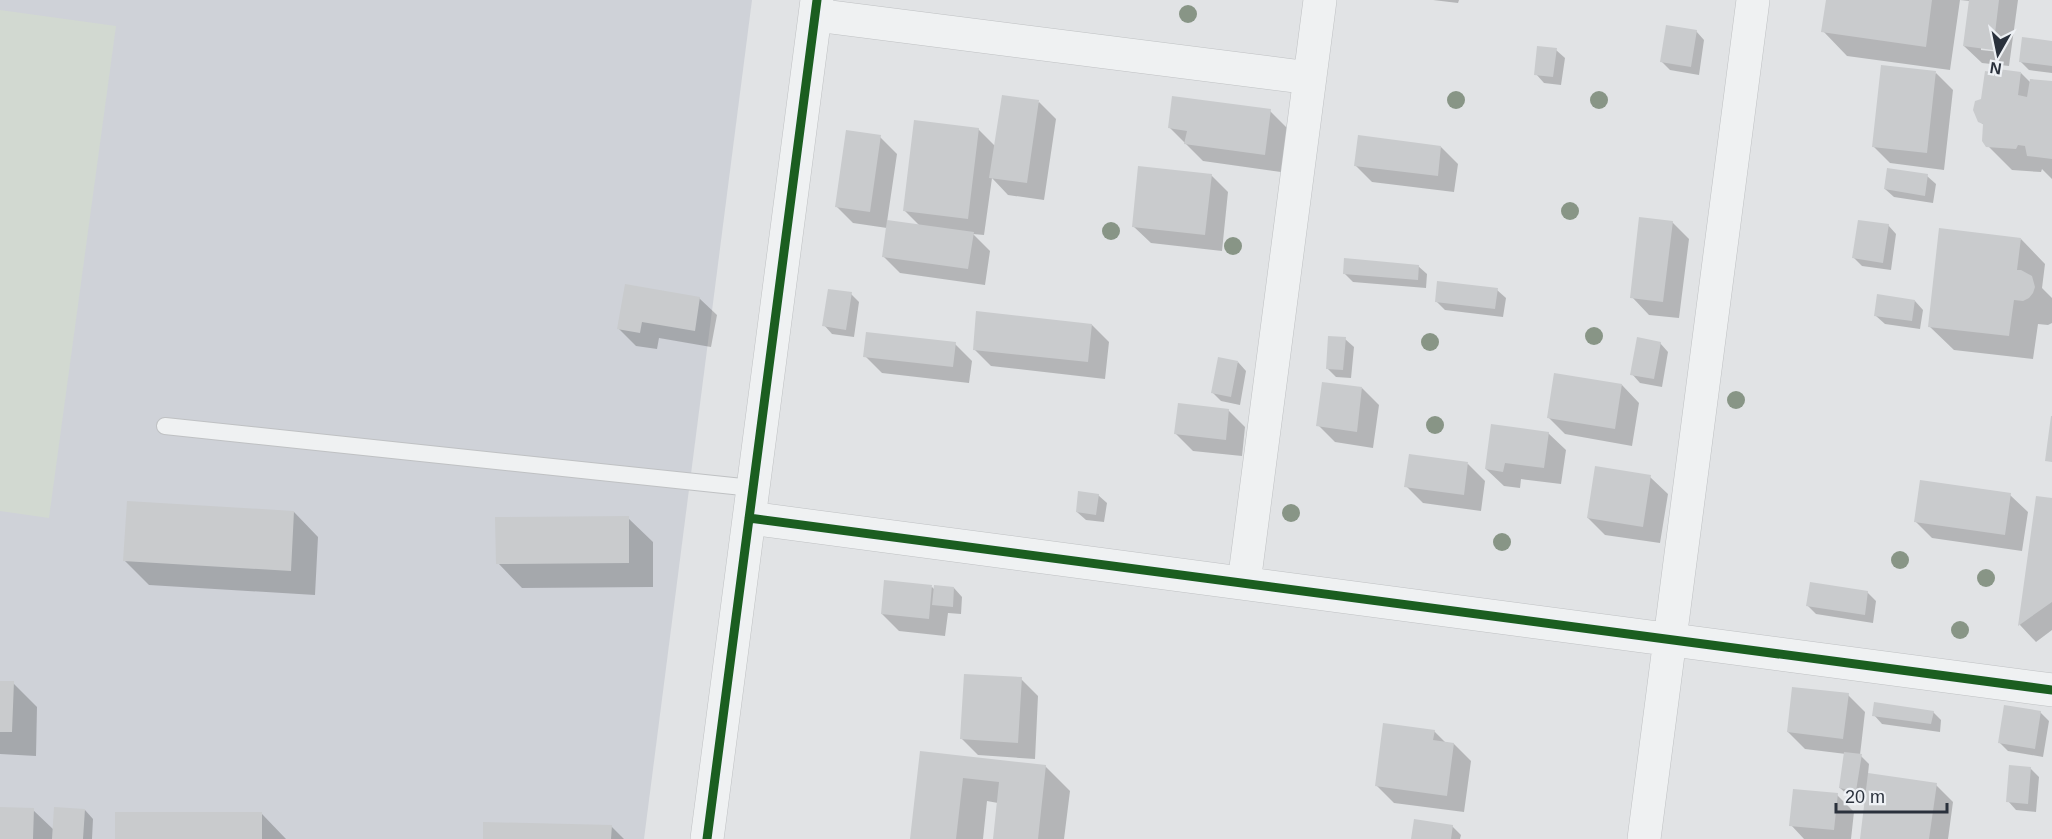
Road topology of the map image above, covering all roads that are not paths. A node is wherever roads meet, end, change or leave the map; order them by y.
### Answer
1 (1320, 0) edge
2 (1753, 0) edge
3 (816, 8) edge
4 (1310, 78) junction
5 (165, 426) dead end
6 (751, 503) junction
7 (1244, 583) junction
8 (1670, 640) junction
9 (2052, 690) edge
10 (707, 839) edge
11 (1644, 839) edge

1 - 4 street
2 - 8 street
3 - 4 street
3 - 6 street
4 - 7 street
5 - 6 lane
6 - 7 street
6 - 10 street
7 - 8 street
8 - 9 street
8 - 11 street

